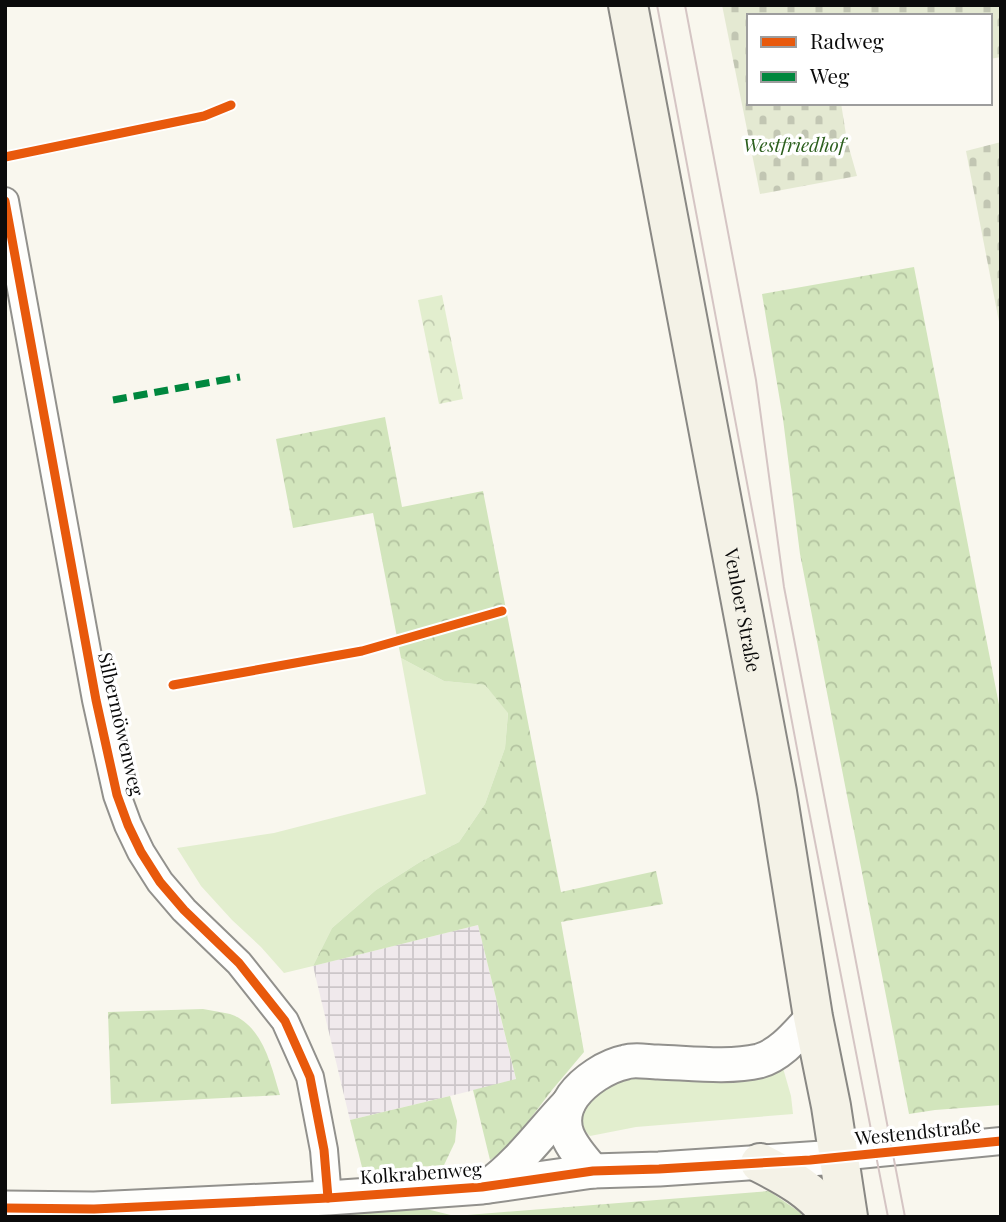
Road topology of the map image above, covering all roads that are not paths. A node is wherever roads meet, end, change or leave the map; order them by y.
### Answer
1 (628, 5) edge
2 (5, 201) edge
3 (813, 1017) junction
4 (568, 1104) junction
5 (1001, 1141) edge
6 (838, 1157) junction
7 (760, 1163) junction
8 (593, 1171) junction
9 (488, 1186) junction
10 (328, 1198) junction
11 (5, 1208) edge
12 (832, 1217) edge
13 (848, 1217) edge

1 - 3 main road, Venloer Straße
2 - 10 street, Silbermöwenweg
3 - 4 street
3 - 6 main road, Venloer Straße
4 - 8 street
4 - 9 street
5 - 6 street, Westendstraße
6 - 7 street, Kolkrabenweg
6 - 13 main road, Venloer Straße
7 - 8 street, Kolkrabenweg
7 - 12 main road
8 - 9 street, Kolkrabenweg
9 - 10 street, Kolkrabenweg
10 - 11 street, Kolkrabenweg

